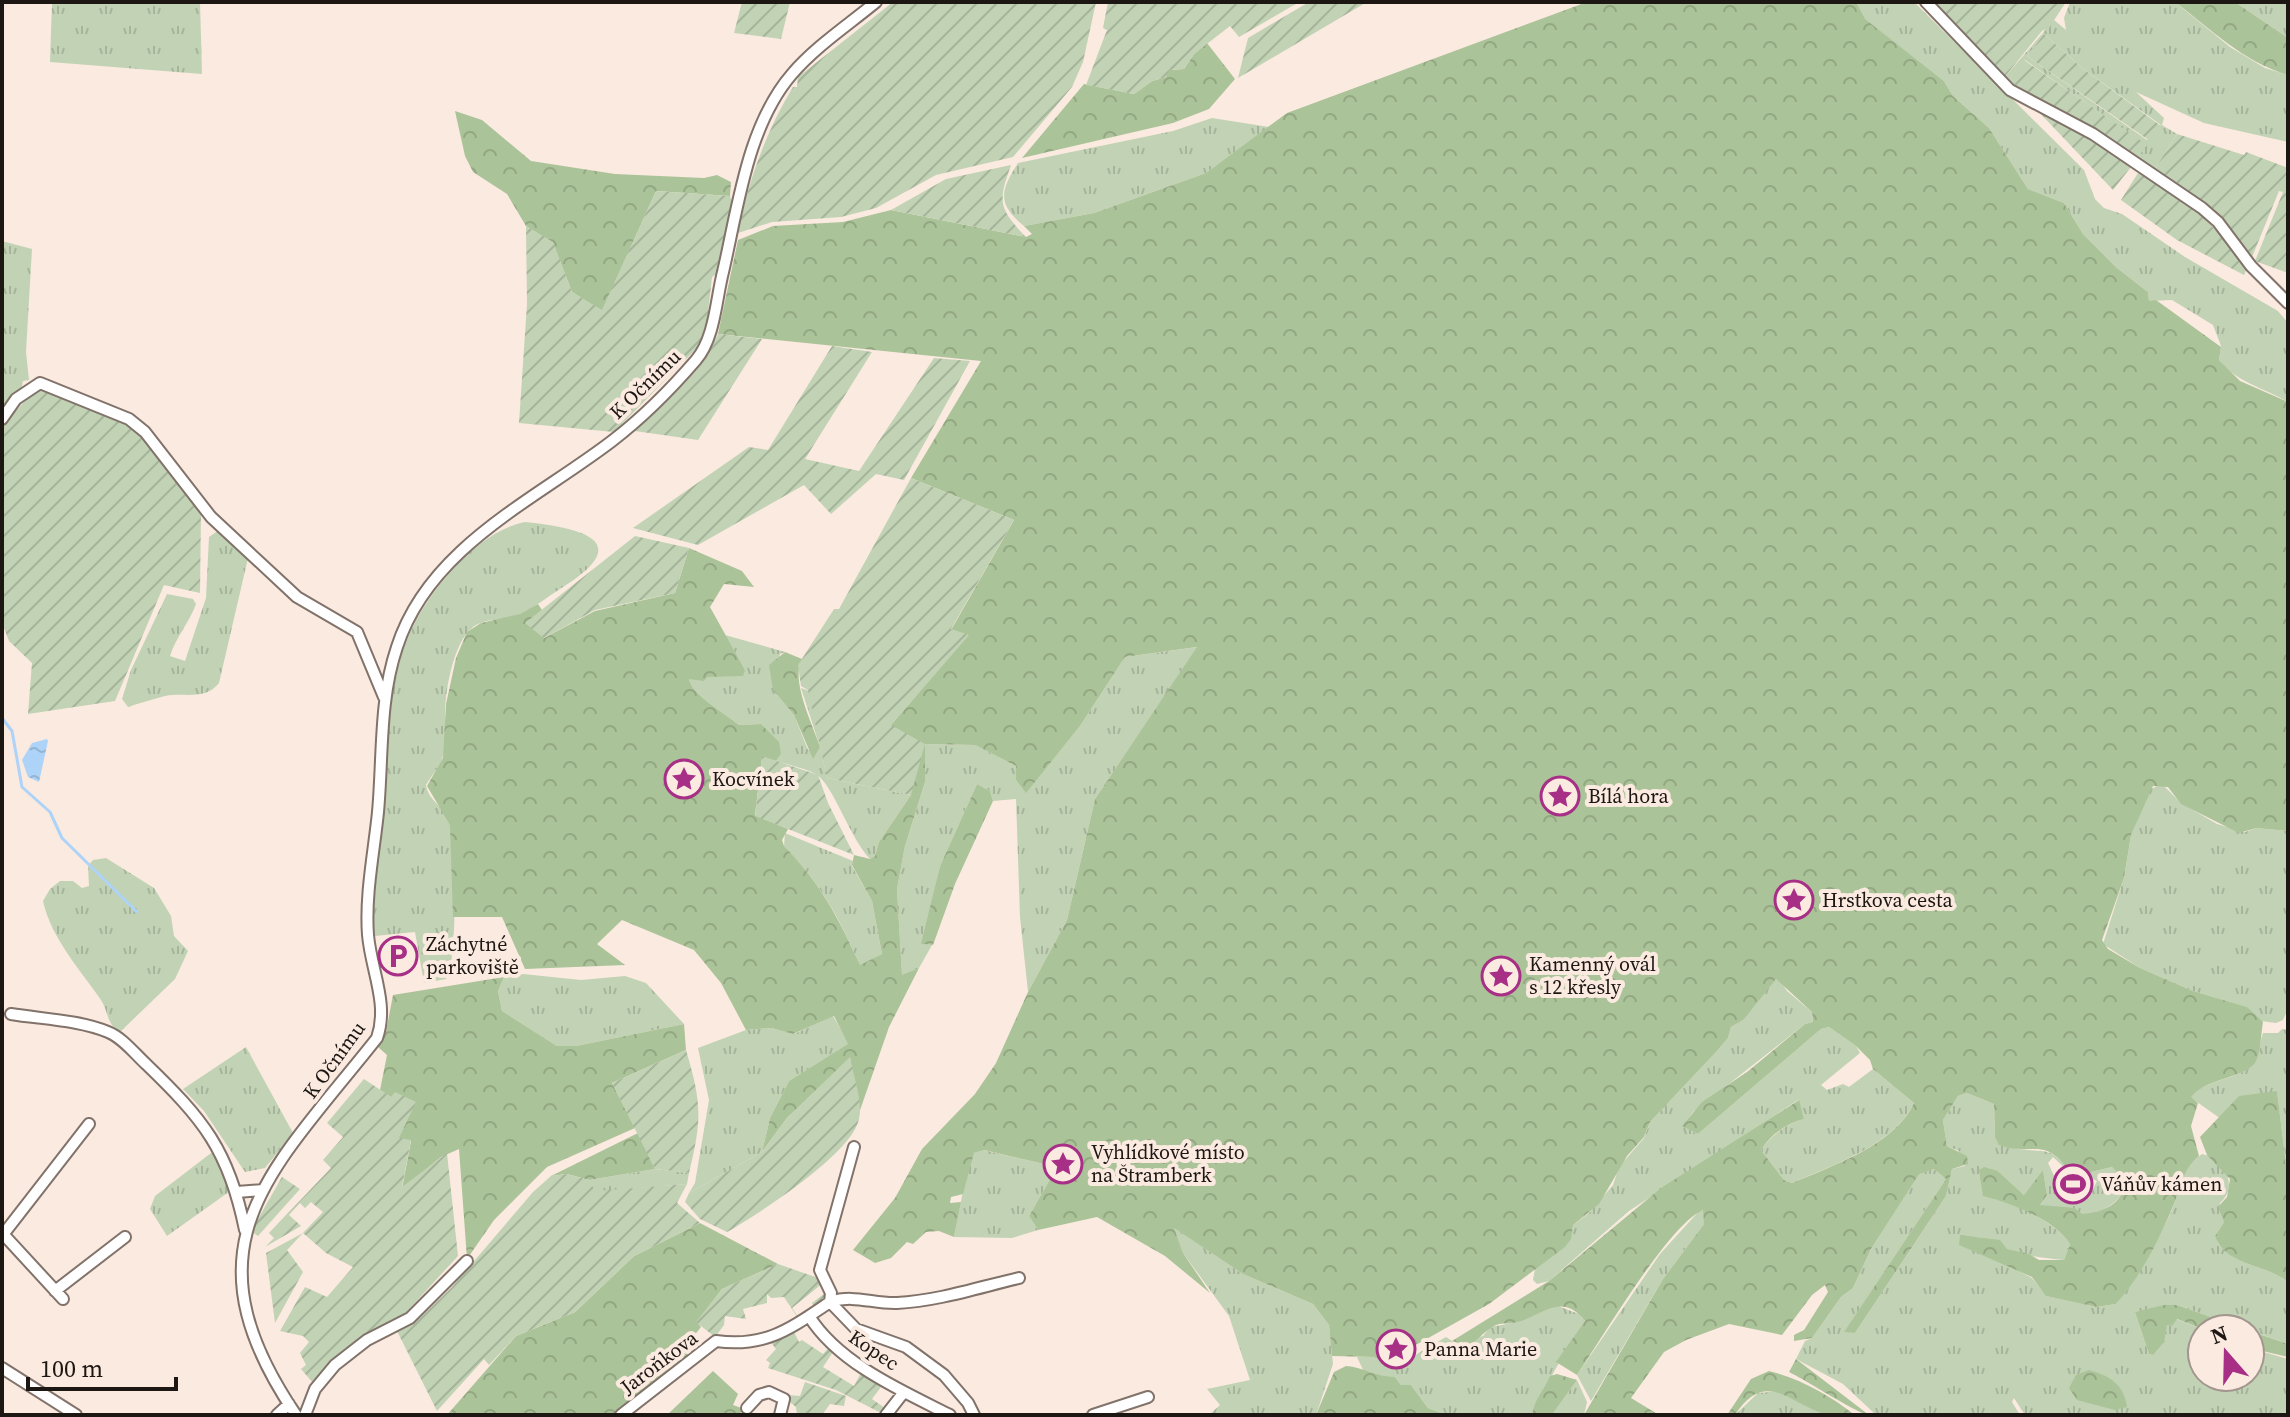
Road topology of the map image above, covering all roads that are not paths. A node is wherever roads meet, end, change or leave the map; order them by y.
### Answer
1 (876, 2) edge
2 (1926, 2) edge
3 (2288, 303) edge
4 (2, 419) edge
5 (385, 699) junction
6 (11, 1014) dead end
7 (89, 1124) dead end
8 (854, 1147) dead end
9 (263, 1190) junction
10 (237, 1192) junction
11 (245, 1232) junction
12 (3, 1235) edge
13 (125, 1237) dead end
14 (467, 1261) dead end
15 (1019, 1278) dead end
16 (830, 1302) junction
17 (809, 1316) junction
18 (2, 1368) edge
19 (904, 1392) junction
20 (1148, 1397) dead end
21 (289, 1404) junction
22 (747, 1408) dead end
23 (76, 1415) edge
24 (277, 1415) edge
25 (296, 1415) edge
26 (305, 1415) edge
27 (621, 1415) edge
28 (780, 1415) edge
29 (886, 1415) edge
30 (950, 1415) edge
31 (974, 1415) edge
32 (1093, 1415) edge

1 - 5 street, K Očnímu
2 - 3 street
4 - 5 street, K Očnímu
5 - 9 street, K Očnímu
6 - 10 street, K Očnímu
7 - 12 street
8 - 16 street
9 - 10 street
9 - 11 street, K Očnímu
10 - 11 street, K Očnímu
11 - 21 street, K Očnímu
12 - 13 street
14 - 26 street
15 - 16 street, Kopec
16 - 17 street, Kopec
16 - 31 street, Kopec
17 - 19 street, Kopec
17 - 27 street, Jaroňkova
18 - 23 street
19 - 29 street
19 - 30 street, Kopec
20 - 32 street
21 - 24 street
21 - 25 street, K Očnímu
22 - 28 street

